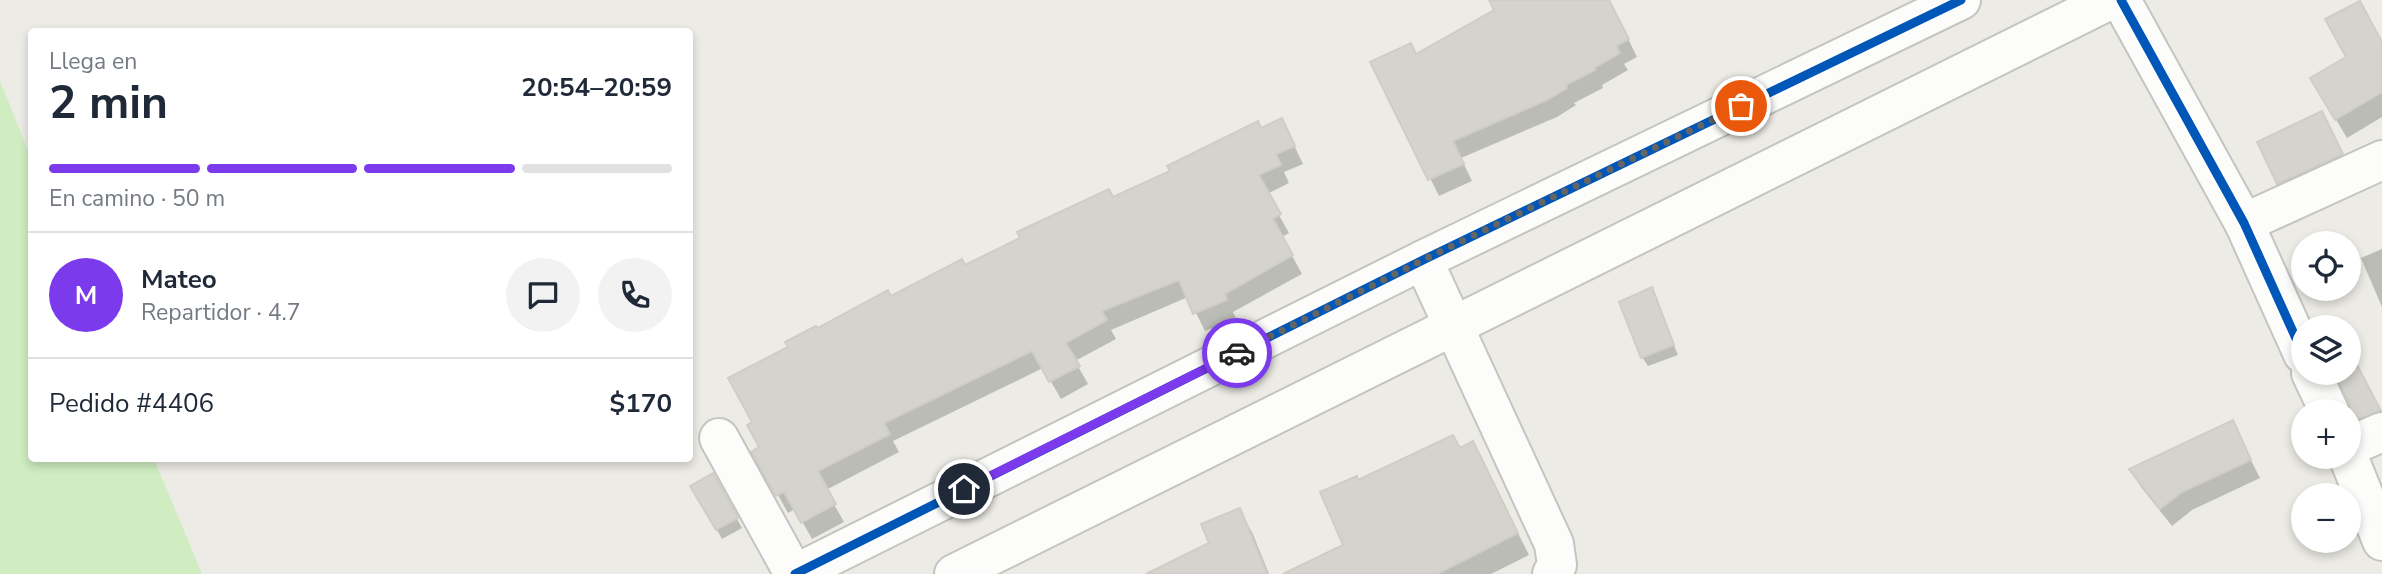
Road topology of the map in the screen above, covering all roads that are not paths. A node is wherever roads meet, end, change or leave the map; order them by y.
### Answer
1 (1961, 0) edge
2 (2110, 0) edge
3 (2121, 0) edge
4 (2382, 160) edge
5 (2244, 223) junction
6 (1423, 260) junction
7 (2291, 327) edge
8 (1453, 328) junction
9 (2382, 432) edge
10 (719, 438) dead end
11 (2361, 441) edge
12 (2353, 469) edge
13 (2382, 541) edge
14 (795, 574) edge
15 (954, 574) edge
16 (1552, 574) edge

1 - 6 street
2 - 8 street
3 - 5 street
4 - 5 street
5 - 7 street
6 - 8 street
6 - 14 street
8 - 15 street
8 - 16 street
9 - 11 street
10 - 14 street
12 - 13 street

